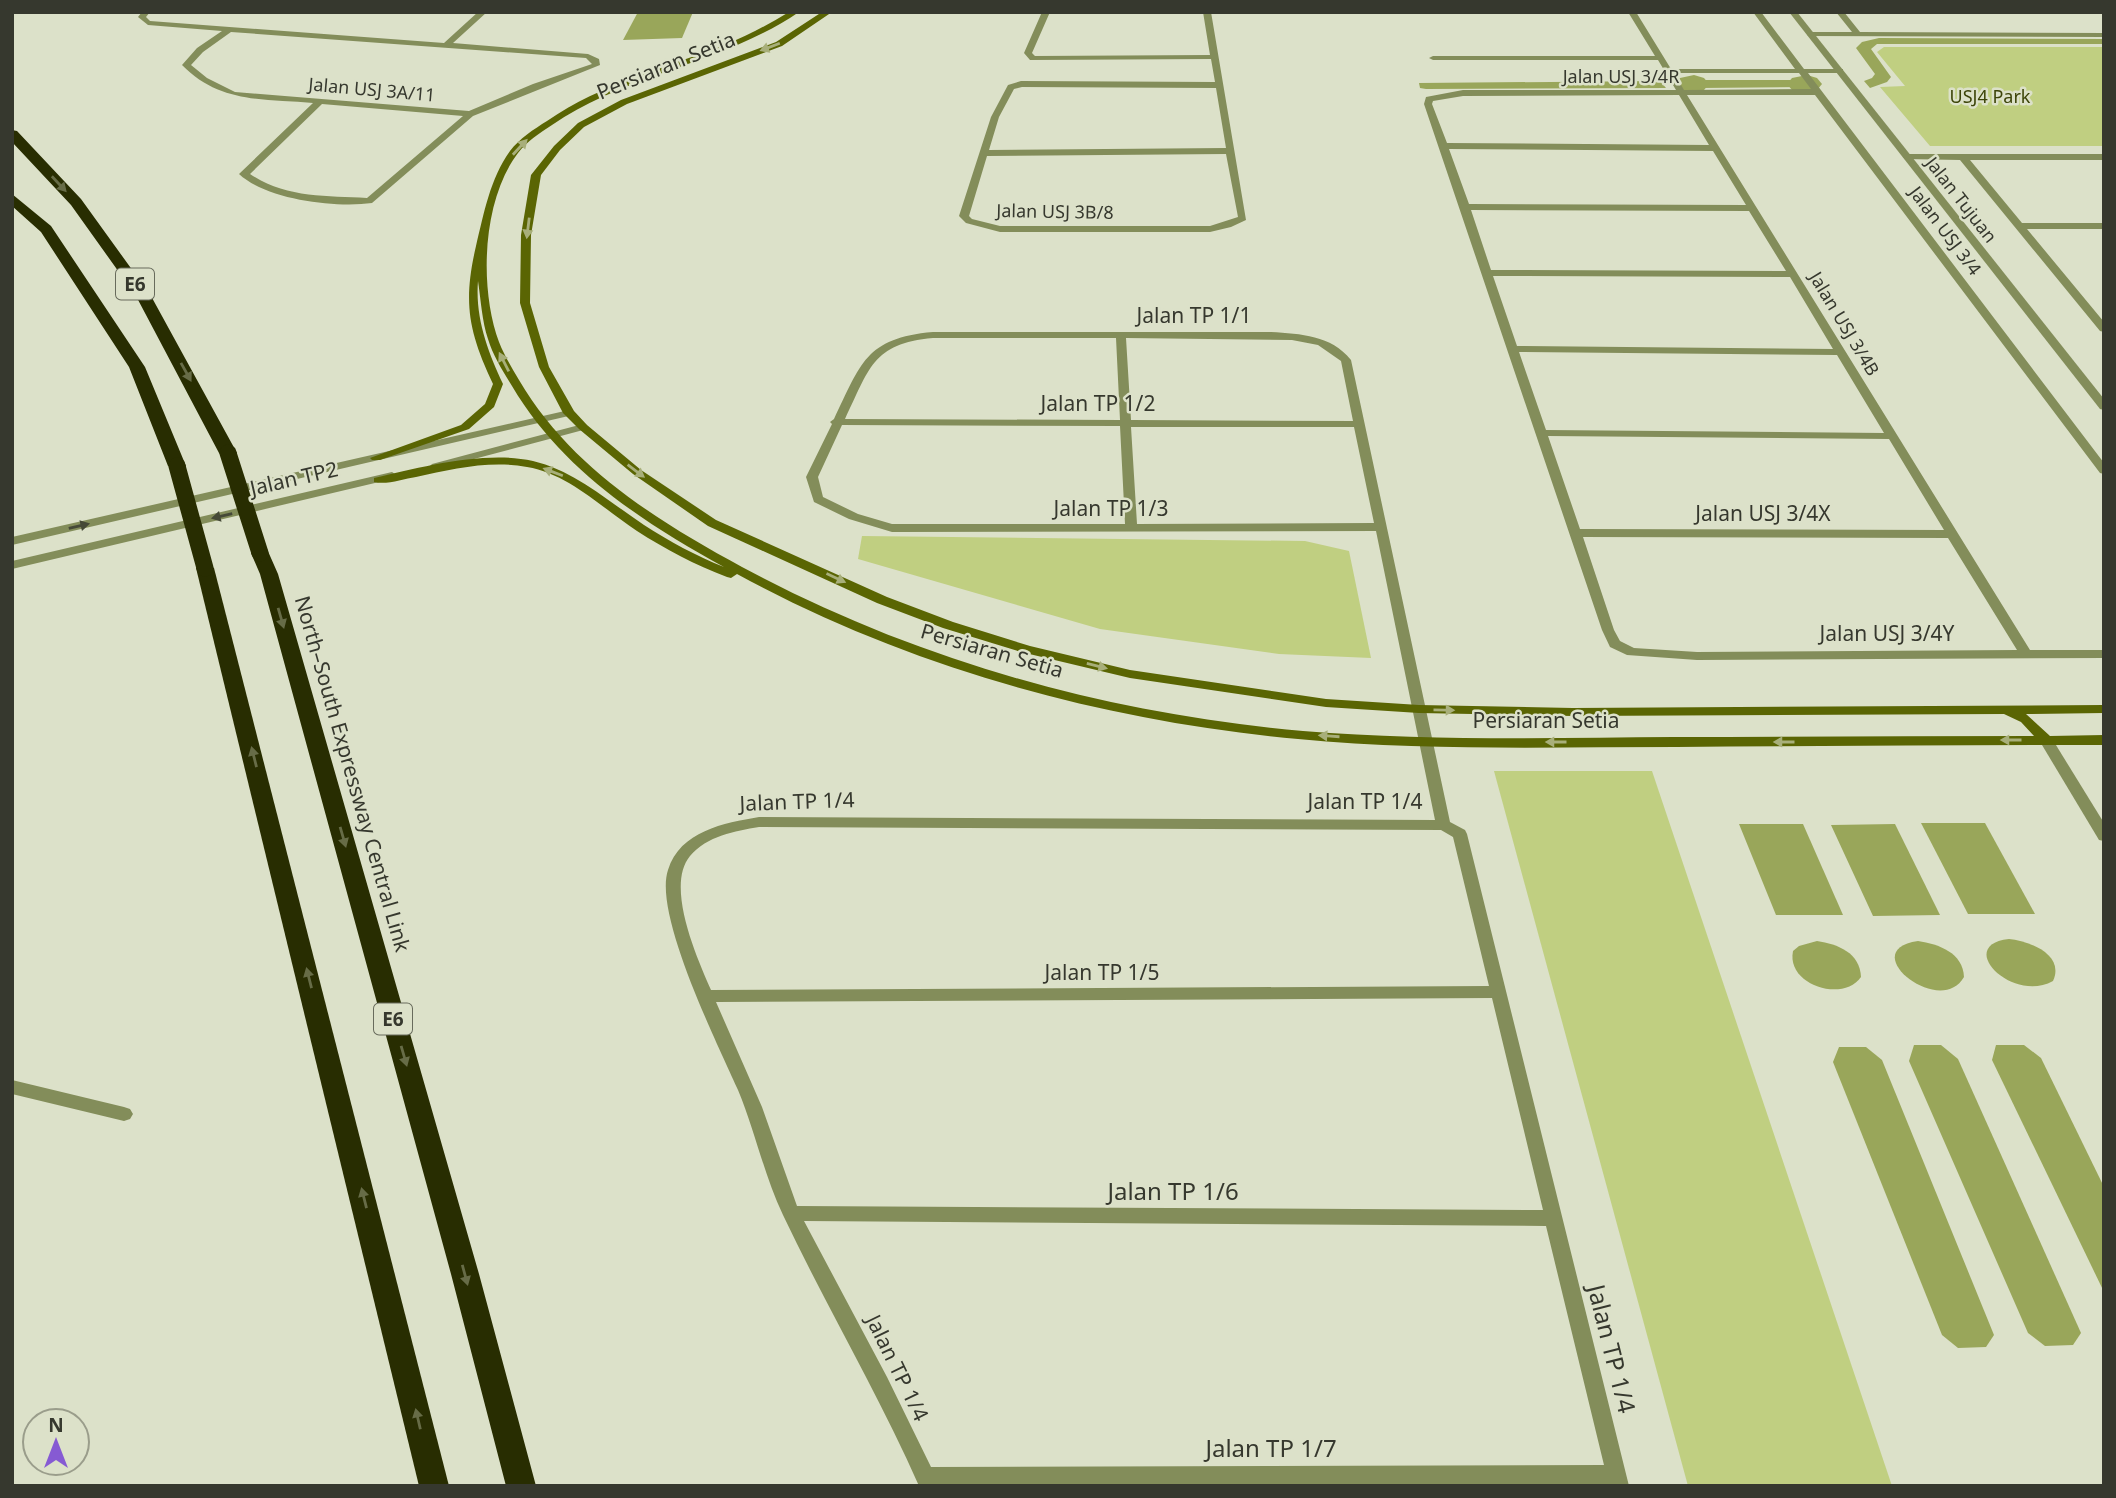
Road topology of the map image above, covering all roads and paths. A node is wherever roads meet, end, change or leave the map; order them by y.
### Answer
1 (146, 12) edge
2 (483, 12) edge
3 (795, 12) edge
4 (828, 12) edge
5 (1046, 12) edge
6 (1207, 12) edge
7 (1632, 12) edge
8 (1758, 12) edge
9 (1794, 12) edge
10 (1840, 12) edge
11 (228, 30) junction
12 (1811, 34) junction
13 (1858, 34) junction
14 (2104, 35) edge
15 (446, 45) junction
16 (1215, 58) junction
17 (1433, 58) dead end
18 (1660, 58) junction
19 (1668, 71) junction
20 (1802, 71) junction
21 (1840, 71) junction
22 (1220, 85) junction
23 (1681, 92) junction
24 (1818, 92) junction
25 (319, 102) junction
26 (470, 114) junction
27 (12, 134) edge
28 (1443, 146) junction
29 (1715, 148) junction
30 (1231, 151) junction
31 (983, 153) junction
32 (1908, 157) junction
33 (1963, 157) junction
34 (2104, 157) edge
35 (12, 198) edge
36 (1465, 207) junction
37 (1752, 208) junction
38 (2018, 226) junction
39 (2104, 226) edge
40 (481, 244) junction
41 (1488, 273) junction
42 (1793, 274) junction
43 (2089, 311) junction
44 (2104, 311) edge
45 (2104, 330) edge
46 (1121, 335) junction
47 (1514, 349) junction
48 (1840, 352) junction
49 (2104, 407) edge
50 (569, 413) junction
51 (538, 421) junction
52 (836, 422) junction
53 (1126, 424) junction
54 (1359, 424) junction
55 (583, 427) junction
56 (1542, 433) junction
57 (1892, 436) junction
58 (551, 438) junction
59 (376, 458) junction
60 (2104, 471) edge
61 (378, 480) junction
62 (844, 514) joint
63 (1381, 527) junction
64 (1131, 528) junction
65 (1575, 533) junction
66 (1952, 534) junction
67 (12, 541) edge
68 (12, 565) edge
69 (762, 585) junction
70 (2026, 654) junction
71 (2104, 654) edge
72 (1419, 709) junction
73 (2005, 709) junction
74 (2104, 709) edge
75 (2046, 740) junction
76 (2104, 740) edge
77 (1425, 741) junction
78 (1443, 825) junction
79 (2104, 836) edge
80 (1499, 992) junction
81 (705, 996) junction
82 (12, 1087) edge
83 (124, 1114) dead end
84 (791, 1213) junction
85 (1554, 1218) junction
86 (1618, 1480) edge
87 (927, 1481) edge
88 (434, 1486) edge
89 (521, 1486) edge

1 - 11 street
2 - 15 street
40 -> 3 main road, Persiaran Setia
4 -> 50 main road, Persiaran Setia
5 - 16 street
6 - 16 street
7 - 18 street, Jalan USJ 3/4B
8 - 20 street, Jalan USJ 3/4
9 - 12 street, Jalan Tujuan
10 - 13 street
11 - 15 street
11 - 25 street, Jalan USJ 3A/11
12 - 13 street
12 - 21 street, Jalan Tujuan
13 - 14 street
15 - 26 street, Jalan USJ 3A/11
16 - 22 street
17 - 18 street
18 - 19 street, Jalan USJ 3/4B
19 - 20 street
19 - 23 street, Jalan USJ 3/4B
20 - 21 street
20 - 24 street, Jalan USJ 3/4
21 - 32 street, Jalan Tujuan
22 - 30 street
22 - 31 street, Jalan USJ 3B/8
23 - 24 street, Jalan USJ 3/4R
23 - 28 street, Jalan USJ 3/4R
23 - 29 street, Jalan USJ 3/4B
24 - 60 street, Jalan USJ 3/4
25 - 26 street, Jalan USJ 3A/11
25 - 26 street
27 -> 89 highway, North–South Expressway Central Link / E6, bridge
28 - 29 street
28 - 36 street
29 - 37 street, Jalan USJ 3/4B
30 - 31 street
30 - 31 street, Jalan USJ 3B/8
32 - 33 street
32 - 49 street, Jalan Tujuan
33 - 34 street
33 - 38 street
88 -> 35 highway, E6, bridge
36 - 37 street
36 - 41 street
37 - 42 street, Jalan USJ 3/4B
38 - 39 street
38 - 43 street
51 -> 40 main road, Persiaran Setia
40 - 59 main road
41 - 42 street
41 - 47 street
42 - 48 street, Jalan USJ 3/4B
43 - 44 street
43 - 45 street
46 - 52 street, Jalan TP 1/1
46 - 53 street
46 - 54 street, Jalan TP 1/1
47 - 48 street
47 - 56 street
48 - 57 street, Jalan USJ 3/4B
50 - 51 street, Jalan TP2
50 - 55 main road, Persiaran Setia
51 - 58 main road, Persiaran Setia
51 - 59 street, Jalan TP2
52 - 53 street, Jalan TP 1/2
52 - 62 street, Jalan TP 1/1
53 - 54 street, Jalan TP 1/2
53 - 64 street
54 - 63 street, Jalan TP 1/1
55 - 58 street, Jalan TP2
55 -> 72 main road, Persiaran Setia
56 - 57 street
56 - 65 street
57 - 66 street, Jalan USJ 3/4B
58 - 61 street, Jalan TP2
58 - 69 main road, Persiaran Setia
67 -> 59 street, Jalan TP2
61 -> 68 street, Jalan TP2
69 -> 61 main road
62 - 64 street, Jalan TP 1/3
63 - 64 street, Jalan TP 1/3
63 - 72 street, Jalan TP 1/1
65 - 66 street, Jalan USJ 3/4X
65 - 70 street, Jalan USJ 3/4Y
66 - 70 street, Jalan USJ 3/4B
77 -> 69 main road, Persiaran Setia
70 - 71 street, Jalan USJ 3/4Y
72 -> 73 main road, Persiaran Setia
72 - 77 street, Jalan TP 1/4
73 - 74 main road, Persiaran Setia
73 - 75 main road
75 - 76 main road, Persiaran Setia
75 -> 77 main road, Persiaran Setia
75 - 79 street
77 - 78 street, Jalan TP 1/4
78 - 80 street, Jalan TP 1/4
78 - 81 street, Jalan TP 1/4
80 - 81 street, Jalan TP 1/5
80 - 85 street, Jalan TP 1/4
81 - 84 street, Jalan TP 1/4
82 - 83 street
84 - 85 street, Jalan TP 1/6
84 - 87 street, Jalan TP 1/4
85 - 86 street, Jalan TP 1/4
86 - 87 street, Jalan TP 1/7

